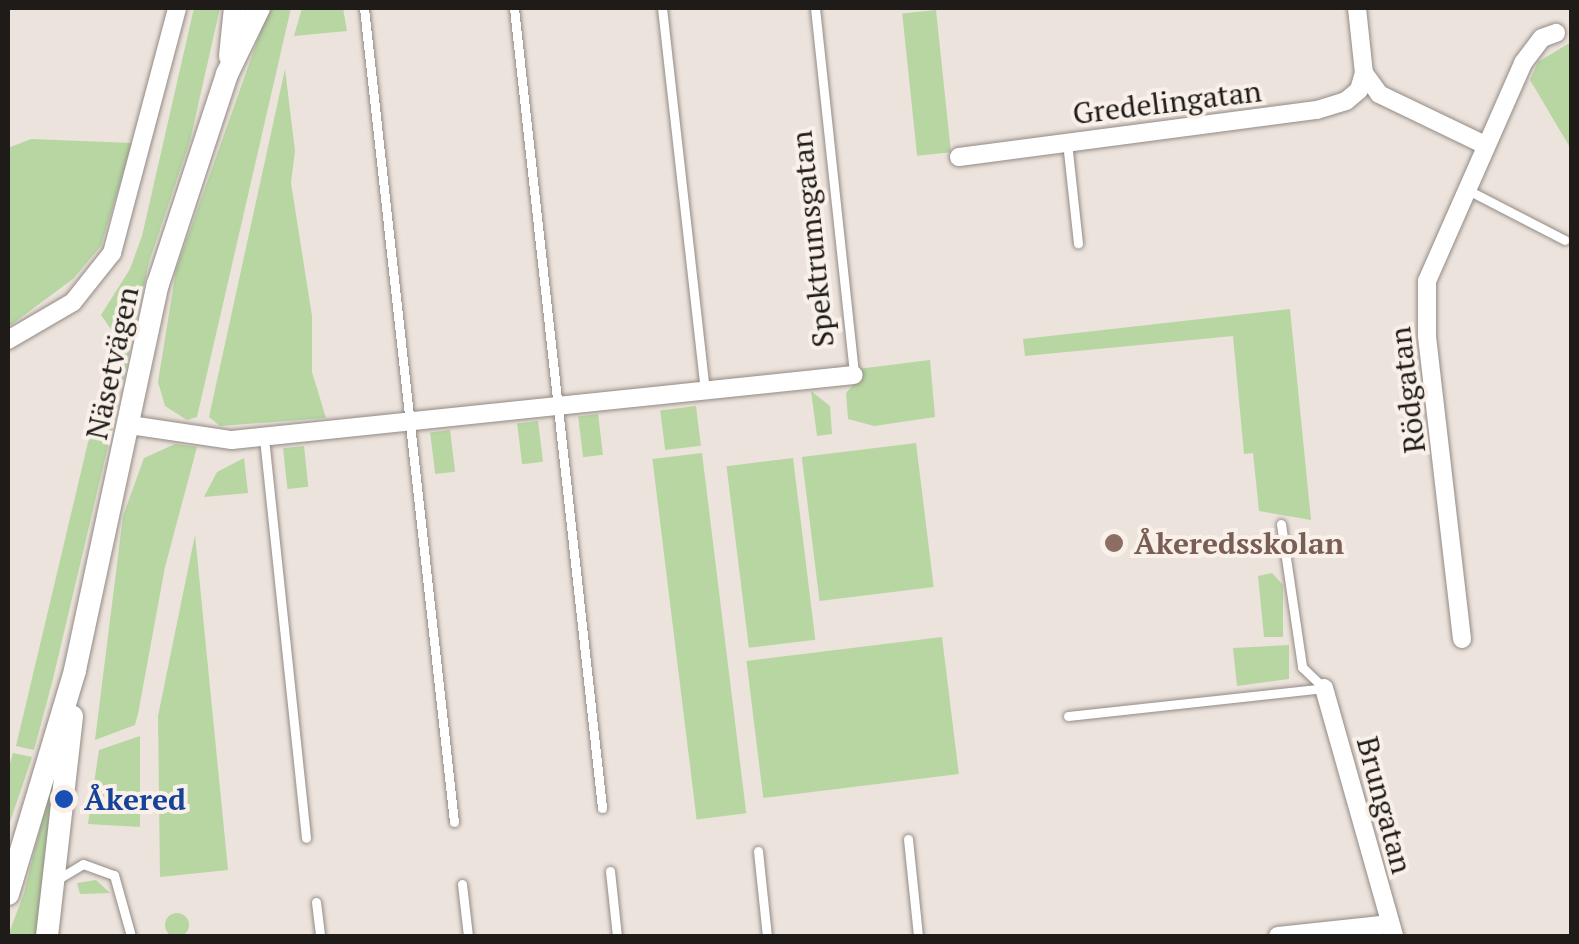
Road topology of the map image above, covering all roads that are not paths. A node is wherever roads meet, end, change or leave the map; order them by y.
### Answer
1 (177, 8) edge
2 (236, 8) edge
3 (259, 8) edge
4 (364, 8) edge
5 (514, 8) edge
6 (662, 8) edge
7 (815, 8) edge
8 (1357, 8) edge
9 (1564, 33) edge
10 (1364, 73) junction
11 (227, 74) junction
12 (1067, 142) junction
13 (1485, 144) junction
14 (959, 157) dead end
15 (1465, 188) junction
16 (1565, 240) dead end
17 (1078, 243) dead end
18 (8, 340) edge
19 (854, 375) joint
20 (705, 391) junction
21 (559, 406) junction
22 (412, 422) junction
23 (130, 425) junction
24 (264, 437) junction
25 (1281, 524) dead end
26 (1462, 640) dead end
27 (75, 670) junction
28 (1324, 688) junction
29 (1068, 716) dead end
30 (602, 808) dead end
31 (454, 822) dead end
32 (306, 838) dead end
33 (908, 839) dead end
34 (758, 851) dead end
35 (610, 871) dead end
36 (462, 884) dead end
37 (53, 890) junction
38 (8, 894) edge
39 (316, 902) dead end
40 (1392, 930) edge
41 (48, 936) edge
42 (131, 936) edge
43 (320, 936) edge
44 (468, 936) edge
45 (617, 936) edge
46 (767, 936) edge
47 (918, 936) edge
48 (1278, 936) edge

1 - 18 street
2 - 11 street, Näsetvägen
3 - 11 street, Näsetvägen
4 - 22 lane
5 - 21 lane
6 - 20 lane
7 - 19 lane, Spektrumsgatan
8 - 10 street
9 - 13 street, Rödgatan
10 - 12 street, Gredelingatan
10 - 13 street
11 - 23 street, Näsetvägen
12 - 14 street, Gredelingatan
12 - 17 lane
13 - 15 street, Rödgatan
15 - 16 lane
15 - 26 street, Rödgatan
19 - 20 street, Spektrumsgatan
20 - 21 street, Spektrumsgatan
21 - 22 street, Spektrumsgatan
21 - 30 lane
22 - 24 street, Spektrumsgatan
22 - 31 lane
23 - 24 street, Spektrumsgatan
23 - 27 street, Näsetvägen
24 - 32 lane
25 - 28 lane
27 - 37 street, Näsetvägen
27 - 38 street, Näsetvägen
28 - 29 lane
28 - 40 street, Brungatan
33 - 47 lane
34 - 46 lane
35 - 45 lane
36 - 44 lane
37 - 41 street, Näsetvägen
37 - 42 lane
39 - 43 lane
40 - 48 street

